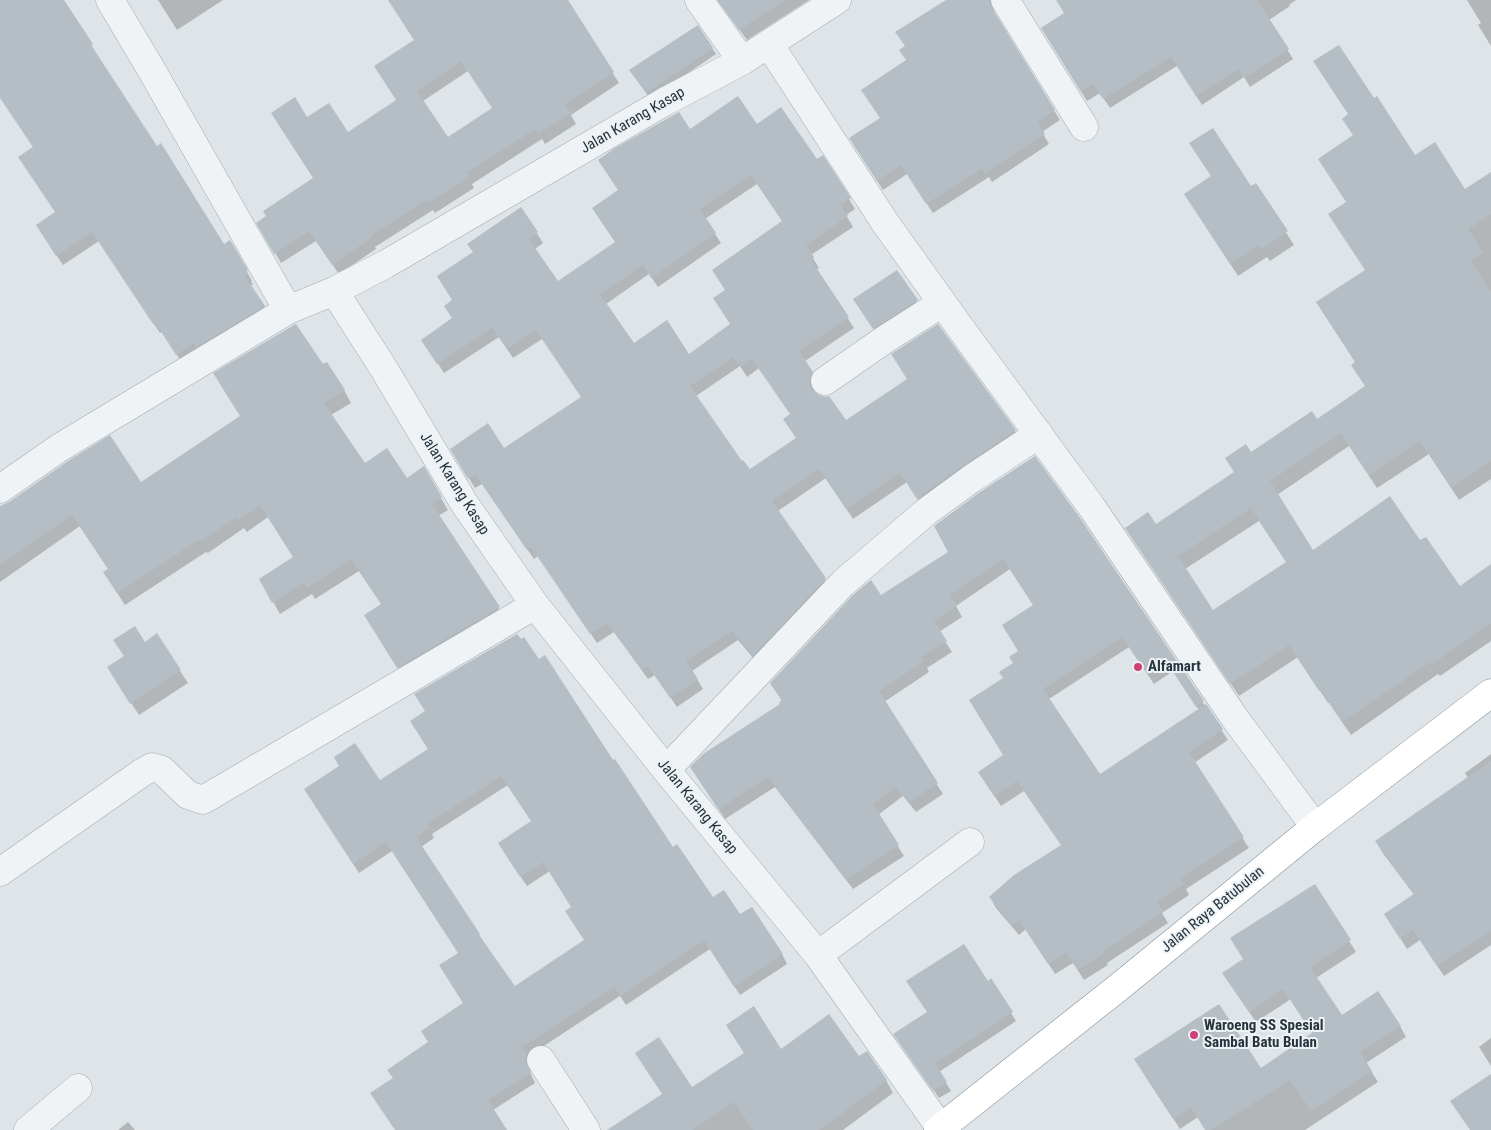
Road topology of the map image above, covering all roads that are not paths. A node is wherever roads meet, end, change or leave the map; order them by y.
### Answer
1 (110, 0) edge
2 (699, 0) edge
3 (837, 0) edge
4 (1005, 0) edge
5 (769, 44) junction
6 (742, 61) junction
7 (1084, 127) dead end
8 (334, 291) junction
9 (942, 303) junction
10 (288, 310) junction
11 (825, 381) dead end
12 (1039, 434) junction
13 (0, 489) edge
14 (535, 605) junction
15 (1491, 693) edge
16 (666, 770) junction
17 (1315, 828) junction
18 (970, 842) dead end
19 (0, 872) edge
20 (818, 956) junction
21 (541, 1060) dead end
22 (78, 1088) dead end
23 (940, 1129) edge
24 (28, 1130) edge
25 (586, 1130) edge

1 - 10 street
2 - 6 street
3 - 5 street, Jalan Karang Kasap
4 - 7 street
5 - 6 street, Jalan Karang Kasap
5 - 9 street
6 - 8 street, Jalan Karang Kasap
8 - 10 street
8 - 14 street, Jalan Karang Kasap
9 - 11 street
9 - 12 street
10 - 13 street
12 - 16 street
12 - 17 street
14 - 16 street, Jalan Karang Kasap
14 - 19 street
15 - 17 highway, Jalan Raya Batubulan
16 - 20 street, Jalan Karang Kasap
17 - 23 highway, Jalan Raya Batubulan
18 - 20 street
20 - 23 street, Jalan Karang Kasap
21 - 25 street
22 - 24 street

